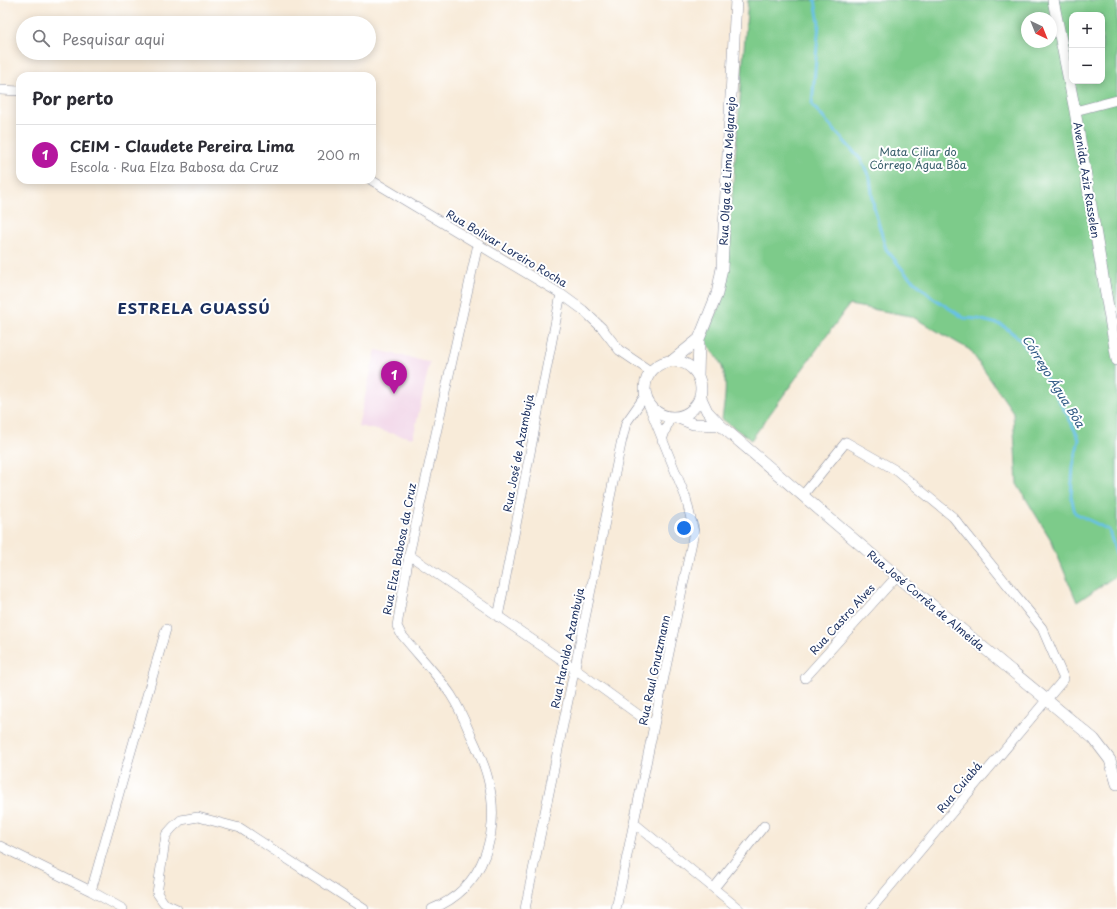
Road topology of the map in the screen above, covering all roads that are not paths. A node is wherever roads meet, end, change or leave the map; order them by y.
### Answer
1 (736, 0) edge
2 (1053, 0) edge
3 (0, 90) edge
4 (16, 91) edge
5 (1117, 100) edge
6 (1075, 111) junction
7 (376, 183) edge
8 (478, 244) junction
9 (561, 294) junction
10 (699, 339) junction
11 (672, 360) junction
12 (1117, 360) edge
13 (650, 372) junction
14 (698, 375) junction
15 (700, 396) junction
16 (646, 399) junction
17 (673, 417) junction
18 (720, 425) junction
19 (662, 440) junction
20 (803, 495) junction
21 (409, 555) junction
22 (897, 576) junction
23 (498, 617) junction
24 (166, 629) dead end
25 (575, 669) junction
26 (805, 678) dead end
27 (1047, 701) junction
28 (654, 726) junction
29 (1117, 784) edge
30 (634, 823) junction
31 (764, 826) dead end
32 (0, 846) edge
33 (714, 888) junction
34 (91, 891) junction
35 (446, 906) edge
36 (118, 908) edge
37 (177, 909) edge
38 (364, 909) edge
39 (432, 909) edge
40 (525, 909) edge
41 (616, 909) edge
42 (739, 909) edge
43 (871, 909) edge

1 - 10 street, Rua Olga de Lima Melgarejo
2 - 6 street, Avenida Aziz Rasselen
3 - 4 street
5 - 6 street
6 - 12 street, Avenida Aziz Rasselen
7 - 8 street, Rua Bolivar Loreiro Rocha
8 - 9 street, Rua Bolivar Loreiro Rocha
8 - 21 street, Rua Elza Babosa da Cruz
9 - 13 street, Rua Bolivar Loreiro Rocha
9 - 23 street, Rua José de Azambuja
10 - 11 street
10 - 14 street, Rua Olga de Lima Melgarejo
11 - 13 street
11 - 14 street
13 - 16 street
14 - 15 street
15 - 17 street
15 - 18 street, Rua José Corrêa de Almeida
16 - 17 street
16 - 19 street, Rua Raul Gnutzmann
16 - 25 street, Rua Haroldo Azambuja
17 - 18 street
17 - 19 street
18 - 20 street, Rua José Corrêa de Almeida
19 - 28 street, Rua Raul Gnutzmann
20 - 22 street, Rua José Corrêa de Almeida
20 - 27 street, Rua Cuiabá
21 - 23 street
21 - 35 street, Rua Elza Babosa da Cruz
22 - 26 street, Rua Castro Alves
22 - 27 street, Rua José Corrêa de Almeida
23 - 25 street
24 - 34 street
25 - 28 street
25 - 40 street, Rua Haroldo Azambuja
27 - 29 street, Rua José Corrêa de Almeida
27 - 43 street, Rua Cuiabá
28 - 30 street, Rua Raul Gnutzmann
30 - 33 street
30 - 41 street, Rua Raul Gnutzmann
31 - 33 street
32 - 34 street
33 - 42 street
34 - 36 street
35 - 39 street, Rua Elza Babosa da Cruz
37 - 38 street

